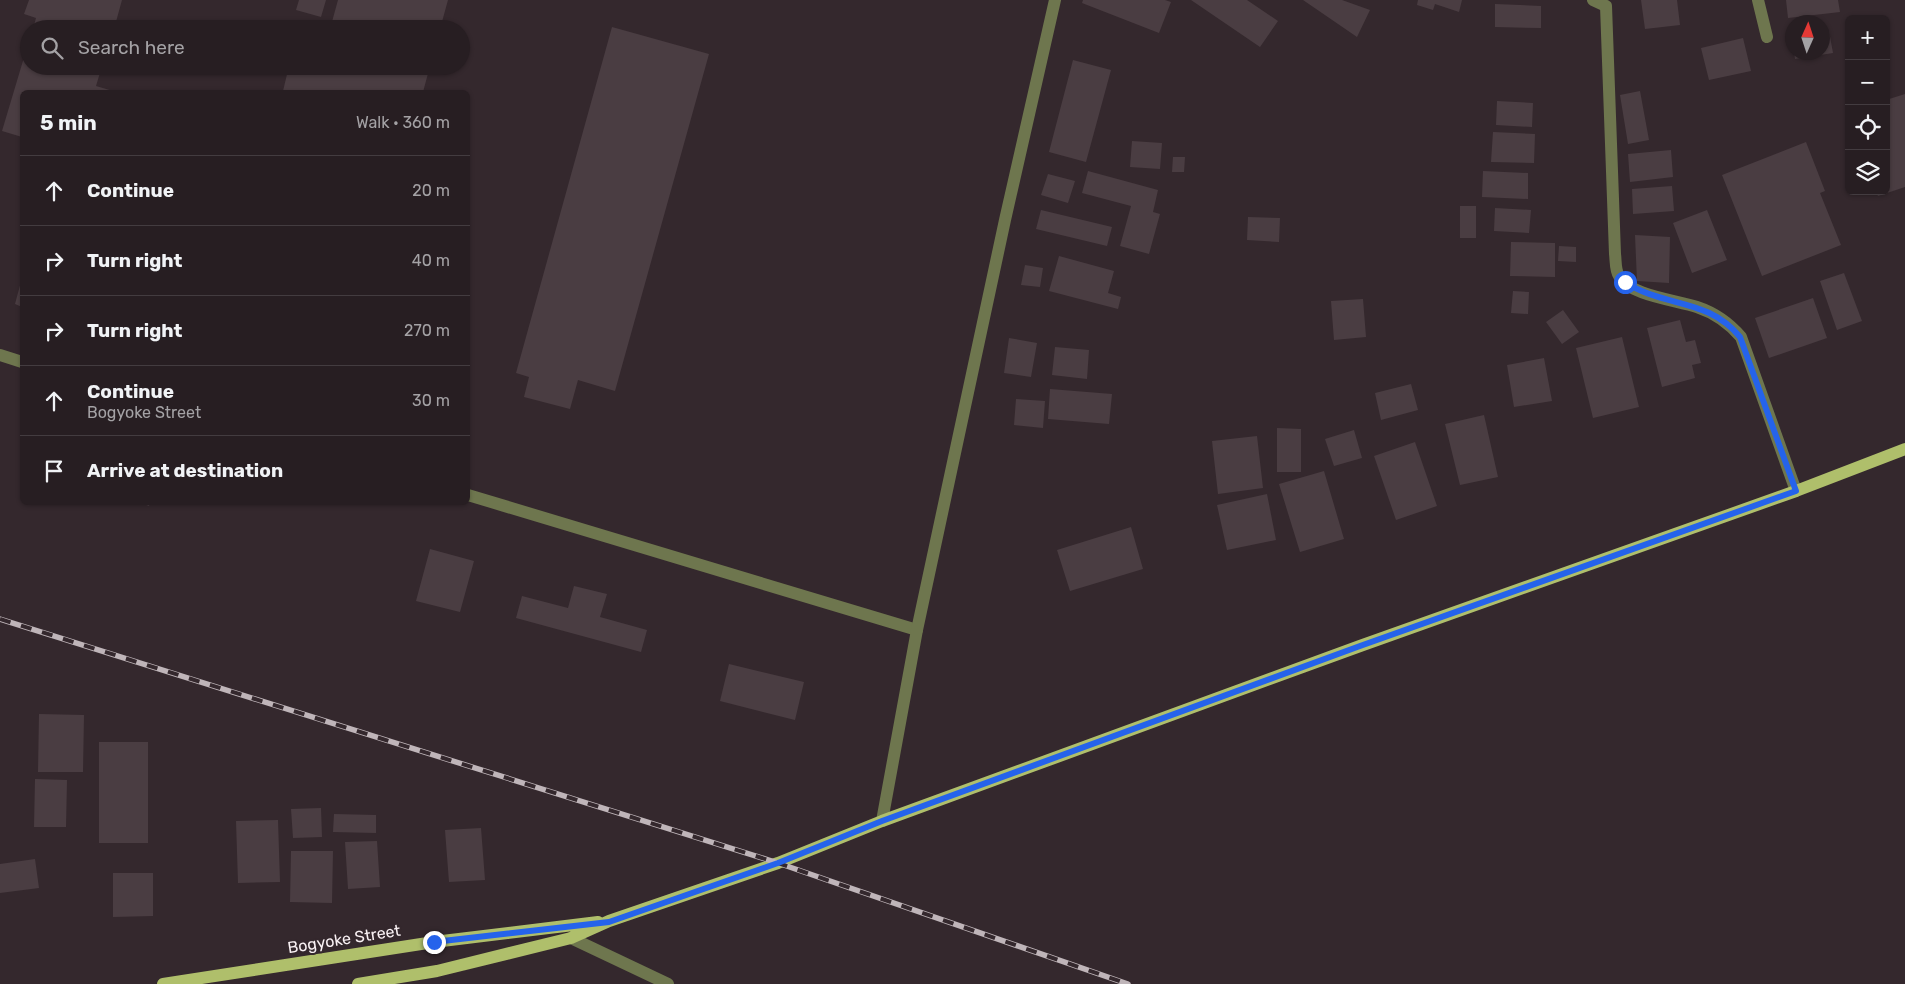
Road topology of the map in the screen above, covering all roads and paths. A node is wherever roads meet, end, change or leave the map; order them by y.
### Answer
1 (1055, 0) edge
2 (1593, 0) edge
3 (1758, 0) edge
4 (1609, 3) edge
5 (1767, 37) dead end
6 (0, 355) edge
7 (20, 361) edge
8 (1905, 449) edge
9 (1796, 491) junction
10 (470, 496) edge
11 (917, 630) junction
12 (882, 821) junction
13 (609, 922) junction
14 (571, 938) junction
15 (171, 983) edge
16 (358, 984) edge
17 (668, 984) edge

1 - 11 street
2 - 4 street
3 - 5 street
4 - 9 street
6 - 7 street
8 - 9 main road
9 - 12 main road
10 - 11 street
11 - 12 street
12 - 13 main road
13 - 14 main road
13 - 15 main road, Bogyoke Street
14 - 16 main road
14 - 17 street

